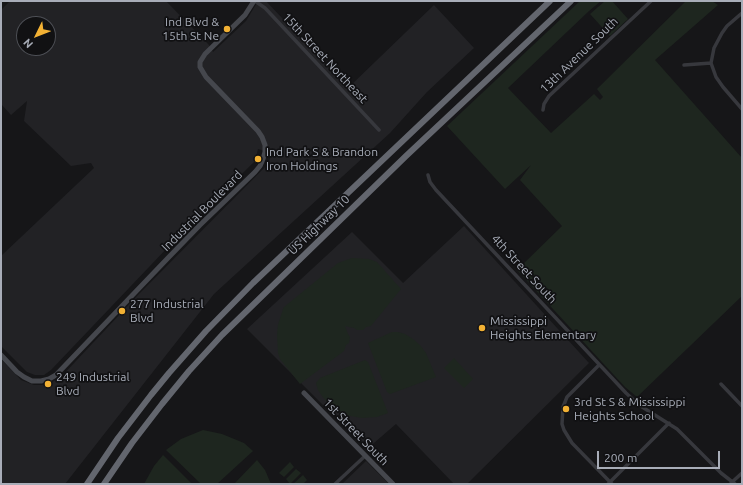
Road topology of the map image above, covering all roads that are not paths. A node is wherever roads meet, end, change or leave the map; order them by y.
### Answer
1 (255, 1) edge
2 (550, 1) edge
3 (571, 1) edge
4 (651, 1) edge
5 (742, 13) edge
6 (711, 63) junction
7 (684, 65) dead end
8 (742, 109) edge
9 (543, 110) dead end
10 (379, 130) dead end
11 (428, 174) dead end
12 (1, 355) edge
13 (599, 365) junction
14 (721, 384) dead end
15 (304, 393) dead end
16 (742, 406) edge
17 (669, 423) junction
18 (365, 456) junction
19 (742, 473) edge
20 (610, 483) edge
21 (86, 484) edge
22 (104, 484) edge
23 (335, 484) edge
24 (393, 484) edge
25 (732, 484) edge

1 - 10 street, 15th Street Northeast
1 - 12 street, Industrial Boulevard
2 - 21 highway, US Highway 10
3 - 22 highway, US Highway 10
4 - 9 street, 13th Avenue South
5 - 6 street
6 - 7 street
6 - 8 street
11 - 13 street, 4th Street South
13 - 17 street, 4th Street South
13 - 20 street
14 - 16 street
15 - 18 street, 1st Street South
17 - 20 street
17 - 25 street, 4th Street South
18 - 23 street
18 - 24 street, 1st Street South
19 - 25 street

